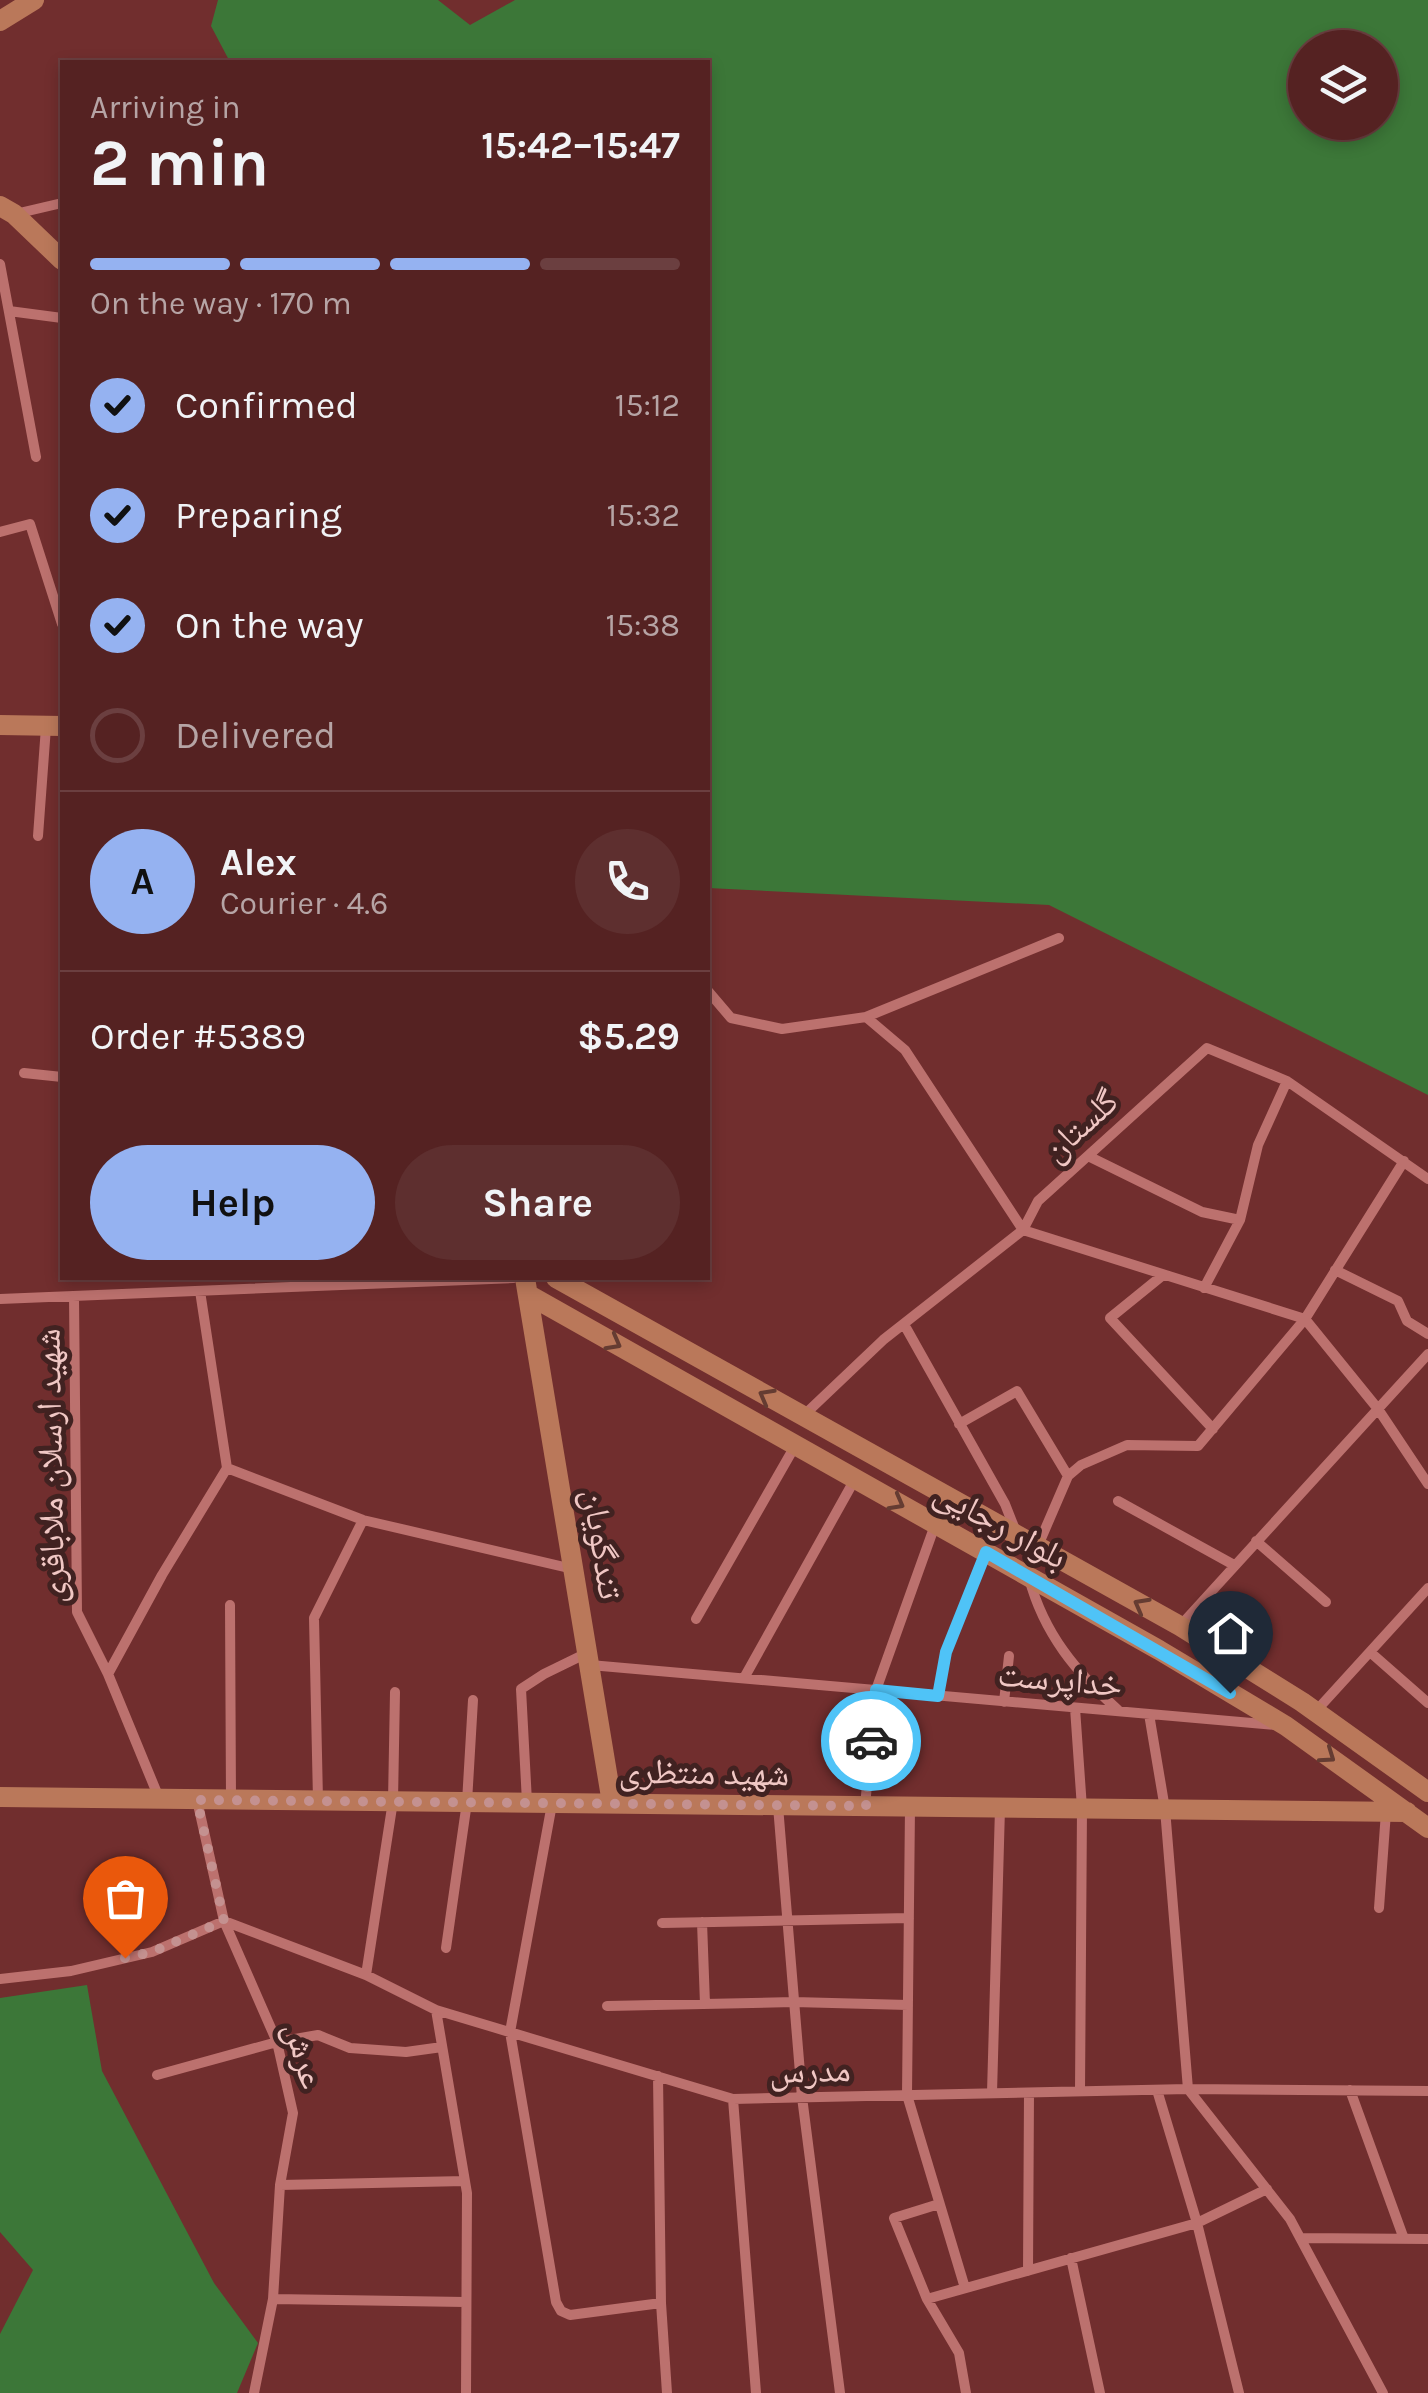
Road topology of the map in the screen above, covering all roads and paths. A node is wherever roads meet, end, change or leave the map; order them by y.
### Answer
1 (34, 0) edge
2 (0, 21) edge
3 (60, 203) edge
4 (7, 210) edge
5 (60, 258) edge
6 (0, 264) edge
7 (9, 310) junction
8 (60, 318) edge
9 (36, 457) dead end
10 (0, 532) edge
11 (60, 618) edge
12 (0, 725) edge
13 (54, 726) edge
14 (38, 836) dead end
15 (1059, 938) dead end
16 (710, 994) edge
17 (866, 1017) junction
18 (24, 1073) dead end
19 (60, 1076) edge
20 (1287, 1081) junction
21 (1088, 1156) junction
22 (1404, 1161) junction
23 (1428, 1179) edge
24 (1240, 1220) junction
25 (1023, 1230) junction
26 (1336, 1270) junction
27 (1164, 1275) junction
28 (418, 1280) edge
29 (560, 1280) edge
30 (323, 1282) edge
31 (527, 1286) edge
32 (1204, 1288) junction
33 (200, 1291) junction
34 (74, 1296) junction
35 (0, 1299) edge
36 (1305, 1320) junction
37 (905, 1326) junction
38 (1428, 1334) edge
39 (1428, 1354) edge
40 (1378, 1408) junction
41 (803, 1416) junction
42 (959, 1424) junction
43 (1213, 1429) junction
44 (796, 1445) junction
45 (228, 1468) junction
46 (1068, 1476) junction
47 (855, 1479) junction
48 (1428, 1484) edge
49 (1118, 1501) dead end
50 (363, 1520) junction
51 (935, 1524) junction
52 (1256, 1540) junction
53 (1028, 1543) junction
54 (986, 1552) junction
55 (1234, 1564) junction
56 (574, 1569) junction
57 (1029, 1577) junction
58 (1428, 1588) edge
59 (1326, 1602) dead end
60 (230, 1605) dead end
61 (696, 1619) dead end
62 (1180, 1626) junction
63 (1220, 1651) junction
64 (1370, 1652) junction
65 (1009, 1656) dead end
66 (588, 1659) junction
67 (108, 1674) junction
68 (1203, 1676) junction
69 (744, 1678) junction
70 (876, 1690) junction
71 (395, 1692) dead end
72 (938, 1696) junction
73 (1426, 1697) edge
74 (473, 1700) dead end
75 (1004, 1702) junction
76 (1075, 1708) junction
77 (1119, 1712) junction
78 (1316, 1712) junction
79 (1149, 1714) junction
80 (1286, 1726) junction
81 (1428, 1792) edge
82 (0, 1797) edge
83 (160, 1799) junction
84 (232, 1799) junction
85 (197, 1800) junction
86 (318, 1800) junction
87 (393, 1801) junction
88 (467, 1802) junction
89 (526, 1803) junction
90 (552, 1803) junction
91 (612, 1803) junction
92 (778, 1805) junction
93 (866, 1806) junction
94 (910, 1807) junction
95 (1000, 1808) junction
96 (1082, 1808) junction
97 (1165, 1810) junction
98 (1396, 1812) junction
99 (1428, 1828) edge
100 (1379, 1908) dead end
101 (909, 1918) junction
102 (224, 1921) junction
103 (787, 1921) junction
104 (702, 1922) junction
105 (662, 1923) dead end
106 (446, 1948) dead end
107 (366, 1975) junction
108 (0, 1979) edge
109 (794, 2002) junction
110 (705, 2004) junction
111 (908, 2005) junction
112 (606, 2006) dead end
113 (436, 2010) junction
114 (510, 2032) junction
115 (277, 2042) junction
116 (442, 2048) junction
117 (156, 2074) dead end
118 (658, 2076) junction
119 (1188, 2089) junction
120 (1157, 2090) junction
121 (1350, 2090) junction
122 (1080, 2091) junction
123 (1428, 2091) edge
124 (1029, 2092) junction
125 (992, 2093) junction
126 (907, 2095) junction
127 (802, 2097) junction
128 (734, 2099) junction
129 (465, 2182) junction
130 (280, 2185) junction
131 (1267, 2189) junction
132 (939, 2204) junction
133 (1197, 2223) junction
134 (1301, 2238) junction
135 (1404, 2239) junction
136 (1428, 2240) edge
137 (1071, 2258) junction
138 (1028, 2271) junction
139 (966, 2288) junction
140 (273, 2298) junction
141 (927, 2298) junction
142 (464, 2302) junction
143 (661, 2303) junction
144 (254, 2393) edge
145 (466, 2393) edge
146 (666, 2393) edge
147 (756, 2393) edge
148 (840, 2393) edge
149 (966, 2393) edge
150 (1100, 2393) edge
151 (1240, 2393) edge
152 (1383, 2393) edge

1 - 2 main road
3 - 4 street
4 - 5 main road
6 - 7 street
7 - 8 street
7 - 9 street
10 - 11 street
12 - 13 main road
13 - 14 street
15 - 17 street
16 - 17 street
17 - 25 street
18 - 19 street
20 - 21 street, گلستان
20 - 22 street, گلستان
20 - 24 street
21 - 24 street
21 - 25 street, گلستان
22 - 23 street, گلستان
22 - 26 street
24 - 32 street
25 - 27 street
25 - 37 street, گلستان
26 - 36 street
26 - 38 street
27 - 32 street
27 - 43 street
28 - 30 street
41 -> 29 main road, بلوار رجایی
30 - 33 street
31 -> 44 main road, بلوار رجایی
31 - 56 main road, تندگویان
32 - 36 street
33 - 34 street
33 - 45 street
34 - 35 street
34 - 67 street, شهید ارسلان ملاباقری
36 - 40 street
36 - 43 street
37 - 41 street, گلستان
37 - 42 street
39 - 40 street
40 - 48 street
40 - 52 street
41 - 53 main road, بلوار رجایی
42 - 46 street
42 - 53 street
43 - 46 street
44 - 47 main road, بلوار رجایی
44 - 61 street
45 - 50 street
45 - 67 street
46 - 53 street
47 -> 51 main road, بلوار رجایی
47 - 69 street
49 - 55 street
50 - 56 street
50 - 86 street
51 - 54 main road, بلوار رجایی
51 - 70 street
52 - 55 street
52 - 59 street
62 -> 53 main road, بلوار رجایی
54 - 57 main road, بلوار رجایی
54 - 72 street
55 - 62 street
56 - 66 main road, تندگویان
57 - 68 main road, بلوار رجایی
57 - 77 street
58 - 64 street
60 - 84 street
62 - 63 main road, بلوار رجایی
63 - 68 main road
63 - 78 main road, بلوار رجایی
64 - 73 street
64 - 78 street
65 - 75 street
66 - 69 street, خداپرست
66 - 89 street
66 - 91 main road, تندگویان
67 - 83 street, شهید ارسلان ملاباقری
68 - 80 main road, بلوار رجایی
69 - 70 street, خداپرست
70 - 72 street, خداپرست
70 - 93 street
71 - 87 street
72 - 75 street, خداپرست
74 - 88 street
75 - 76 street, خداپرست
76 - 77 street, خداپرست
76 - 96 street
77 - 79 street, خداپرست
78 - 81 main road, بلوار رجایی
79 - 80 street, خداپرست
79 - 97 street
80 -> 98 main road, بلوار رجایی
82 - 83 main road, شهید منتظری
83 - 85 main road, شهید منتظری
84 - 85 main road, شهید منتظری
84 - 86 main road, شهید منتظری
85 - 102 street, عرش
86 - 87 main road, شهید منتظری
87 - 88 main road, شهید منتظری
87 - 107 street
88 - 89 main road, شهید منتظری
88 - 106 street
89 - 90 main road, شهید منتظری
90 - 91 main road, شهید منتظری
90 - 114 street
91 - 92 main road, شهید منتظری
92 - 93 main road, شهید منتظری
92 - 103 street
93 - 94 main road, شهید منتظری
94 - 95 main road, شهید منتظری
94 - 101 street
95 - 96 main road, شهید منتظری
95 - 125 street
96 - 97 main road, شهید منتظری
96 - 122 street
97 - 98 main road, شهید منتظری
97 - 119 street
98 - 99 main road, بلوار رجایی
98 - 100 street
101 - 103 street
101 - 111 street
102 - 107 street, مدرس
102 - 108 street
102 - 115 street, عرش
103 - 104 street
103 - 109 street
104 - 105 street
104 - 110 street
107 - 113 street, مدرس
109 - 110 street
109 - 111 street
109 - 127 street
110 - 112 street
111 - 126 street
113 - 114 street, مدرس
113 - 116 street
114 - 118 street, مدرس
114 - 143 street
115 - 116 street
115 - 117 street
115 - 130 street, عرش
116 - 129 street
118 - 128 street, مدرس
118 - 143 street
119 - 120 street, مدرس
119 - 121 street, مدرس
119 - 131 street
120 - 122 street, مدرس
120 - 133 street
121 - 123 street, مدرس
121 - 135 street
122 - 124 street, مدرس
124 - 125 street, مدرس
124 - 138 street
125 - 126 street, مدرس
126 - 127 street, مدرس
126 - 132 street
127 - 128 street, مدرس
127 - 148 street
128 - 147 street
129 - 130 street
129 - 142 street
130 - 140 street, عرش
131 - 133 street
131 - 134 street
132 - 139 street
132 - 141 street
133 - 137 street
133 - 151 street
134 - 135 street
134 - 152 street
135 - 136 street
137 - 138 street
137 - 150 street
138 - 139 street
139 - 141 street
140 - 142 street
140 - 144 street, عرش
141 - 149 street
142 - 145 street
143 - 146 street

